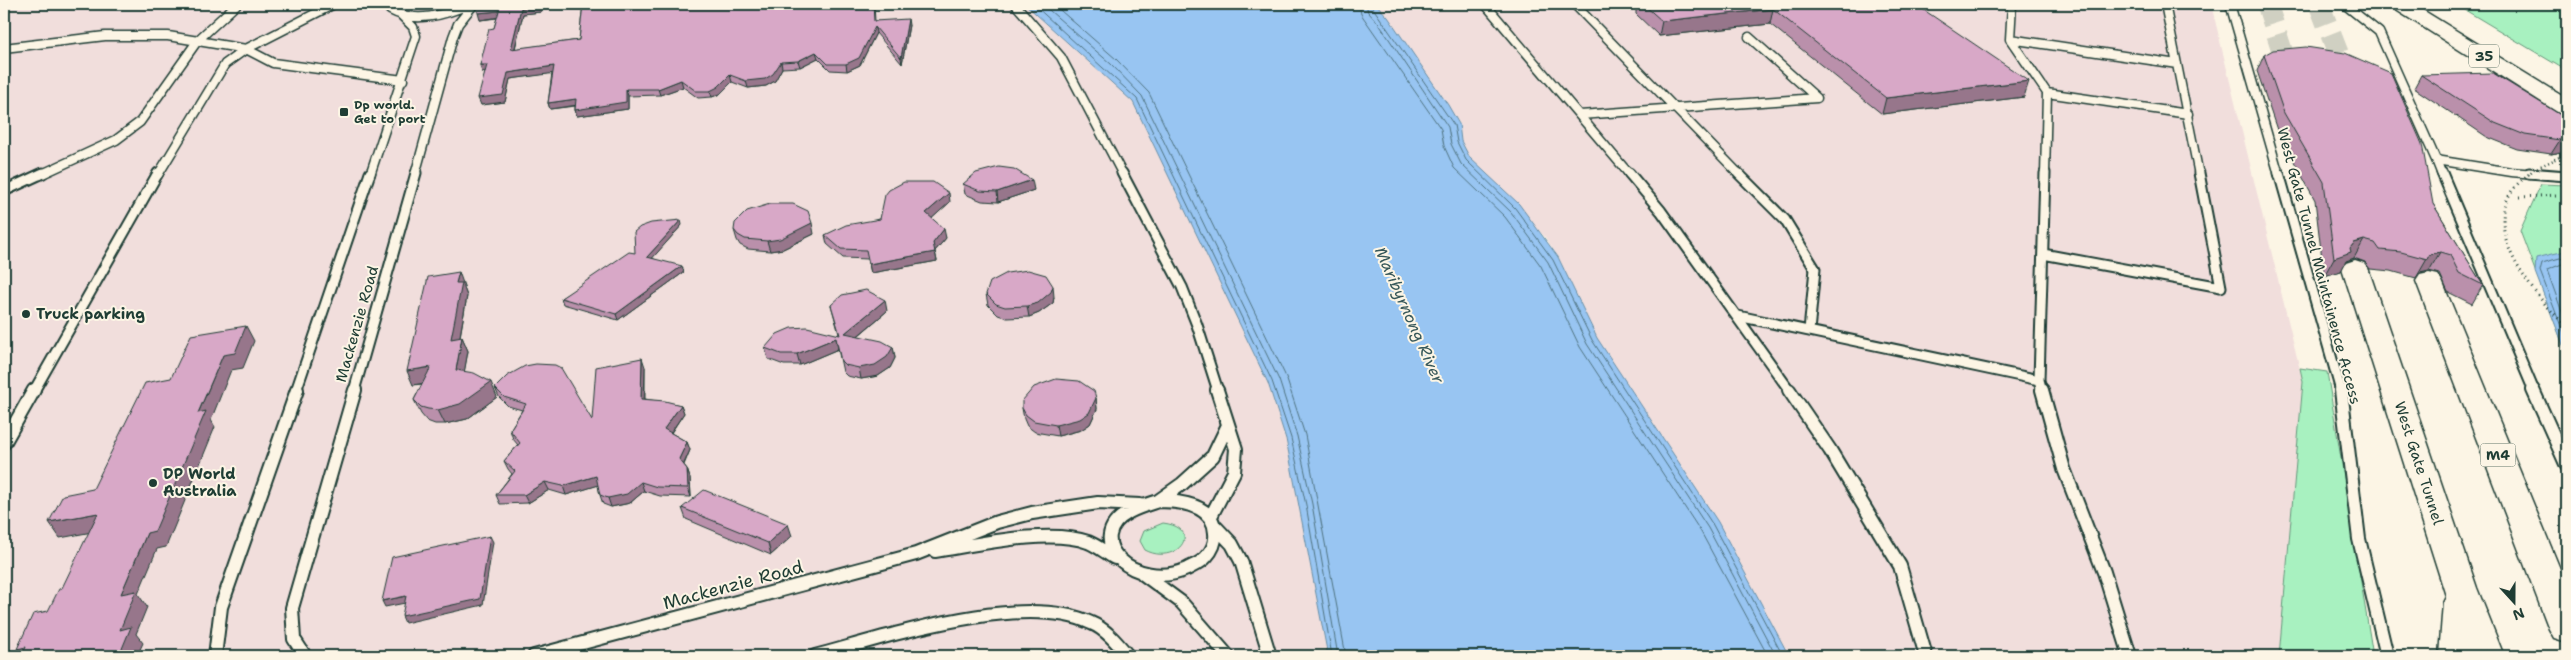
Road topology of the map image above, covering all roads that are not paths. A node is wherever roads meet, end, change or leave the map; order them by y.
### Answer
1 (236, 4) edge
2 (334, 4) edge
3 (390, 4) edge
4 (470, 4) edge
5 (474, 4) edge
6 (1015, 4) edge
7 (1485, 4) edge
8 (1574, 4) edge
9 (2012, 4) edge
10 (2166, 4) edge
11 (2230, 4) edge
12 (2344, 4) edge
13 (2400, 4) edge
14 (2426, 4) edge
15 (402, 15) junction
16 (1749, 37) dead end
17 (2010, 39) junction
18 (198, 40) junction
19 (4, 48) edge
20 (246, 49) junction
21 (2177, 64) junction
22 (403, 80) junction
23 (2567, 90) edge
24 (2047, 93) junction
25 (1672, 107) junction
26 (2567, 108) edge
27 (2188, 114) junction
28 (1580, 115) junction
29 (2436, 160) junction
30 (2567, 176) edge
31 (4, 191) edge
32 (2043, 254) junction
33 (2356, 268) dead end
34 (2429, 281) edge
35 (1738, 316) junction
36 (1809, 331) junction
37 (2039, 380) junction
38 (1228, 427) junction
39 (4, 443) edge
40 (2567, 466) edge
41 (1158, 501) junction
42 (1140, 505) junction
43 (1212, 521) junction
44 (916, 554) junction
45 (1115, 558) junction
46 (1141, 573) junction
47 (2460, 588) junction
48 (2567, 629) edge
49 (559, 651) junction
50 (215, 656) edge
51 (305, 656) edge
52 (534, 656) edge
53 (545, 656) edge
54 (815, 656) edge
55 (1128, 656) edge
56 (1228, 656) edge
57 (1270, 656) edge
58 (1926, 656) edge
59 (2130, 656) edge
60 (2387, 656) edge
61 (2458, 656) edge
62 (2486, 656) edge

1 - 18 lane
2 - 20 lane
3 - 15 lane
4 - 15 lane
5 - 51 lane, Mackenzie Road
6 - 38 lane
7 - 28 lane
8 - 25 lane
9 - 17 lane
10 - 21 lane
11 - 60 lane, West Gate Tunnel Maintainence Access
12 - 29 lane
13 - 26 main road, 35
14 - 23 main road, 35
15 - 22 lane
16 - 25 lane
17 - 21 lane
17 - 24 lane
18 - 19 lane
18 - 20 lane
18 - 31 lane
20 - 22 lane
20 - 39 lane
21 - 27 lane
22 - 50 lane
24 - 27 lane
24 - 32 lane
25 - 28 lane
25 - 36 lane
27 - 32 lane
28 - 35 lane
29 - 30 lane
29 - 40 lane
32 - 37 lane
33 - 47 main road, West Gate Tunnel
34 - 48 main road, M4
35 - 36 lane
35 - 58 lane
36 - 37 lane
37 - 59 lane
38 - 41 lane
38 - 43 lane
41 - 42 lane
41 - 43 lane
42 - 44 lane, Mackenzie Road
42 - 45 lane
43 - 46 lane
43 - 57 lane
44 - 45 lane, Mackenzie Road
44 - 49 lane, Mackenzie Road
45 - 46 lane
46 - 56 lane
47 - 61 main road
47 - 62 main road, West Gate Tunnel
49 - 52 lane, Mackenzie Road
49 - 53 lane, Mackenzie Road
54 - 55 lane

